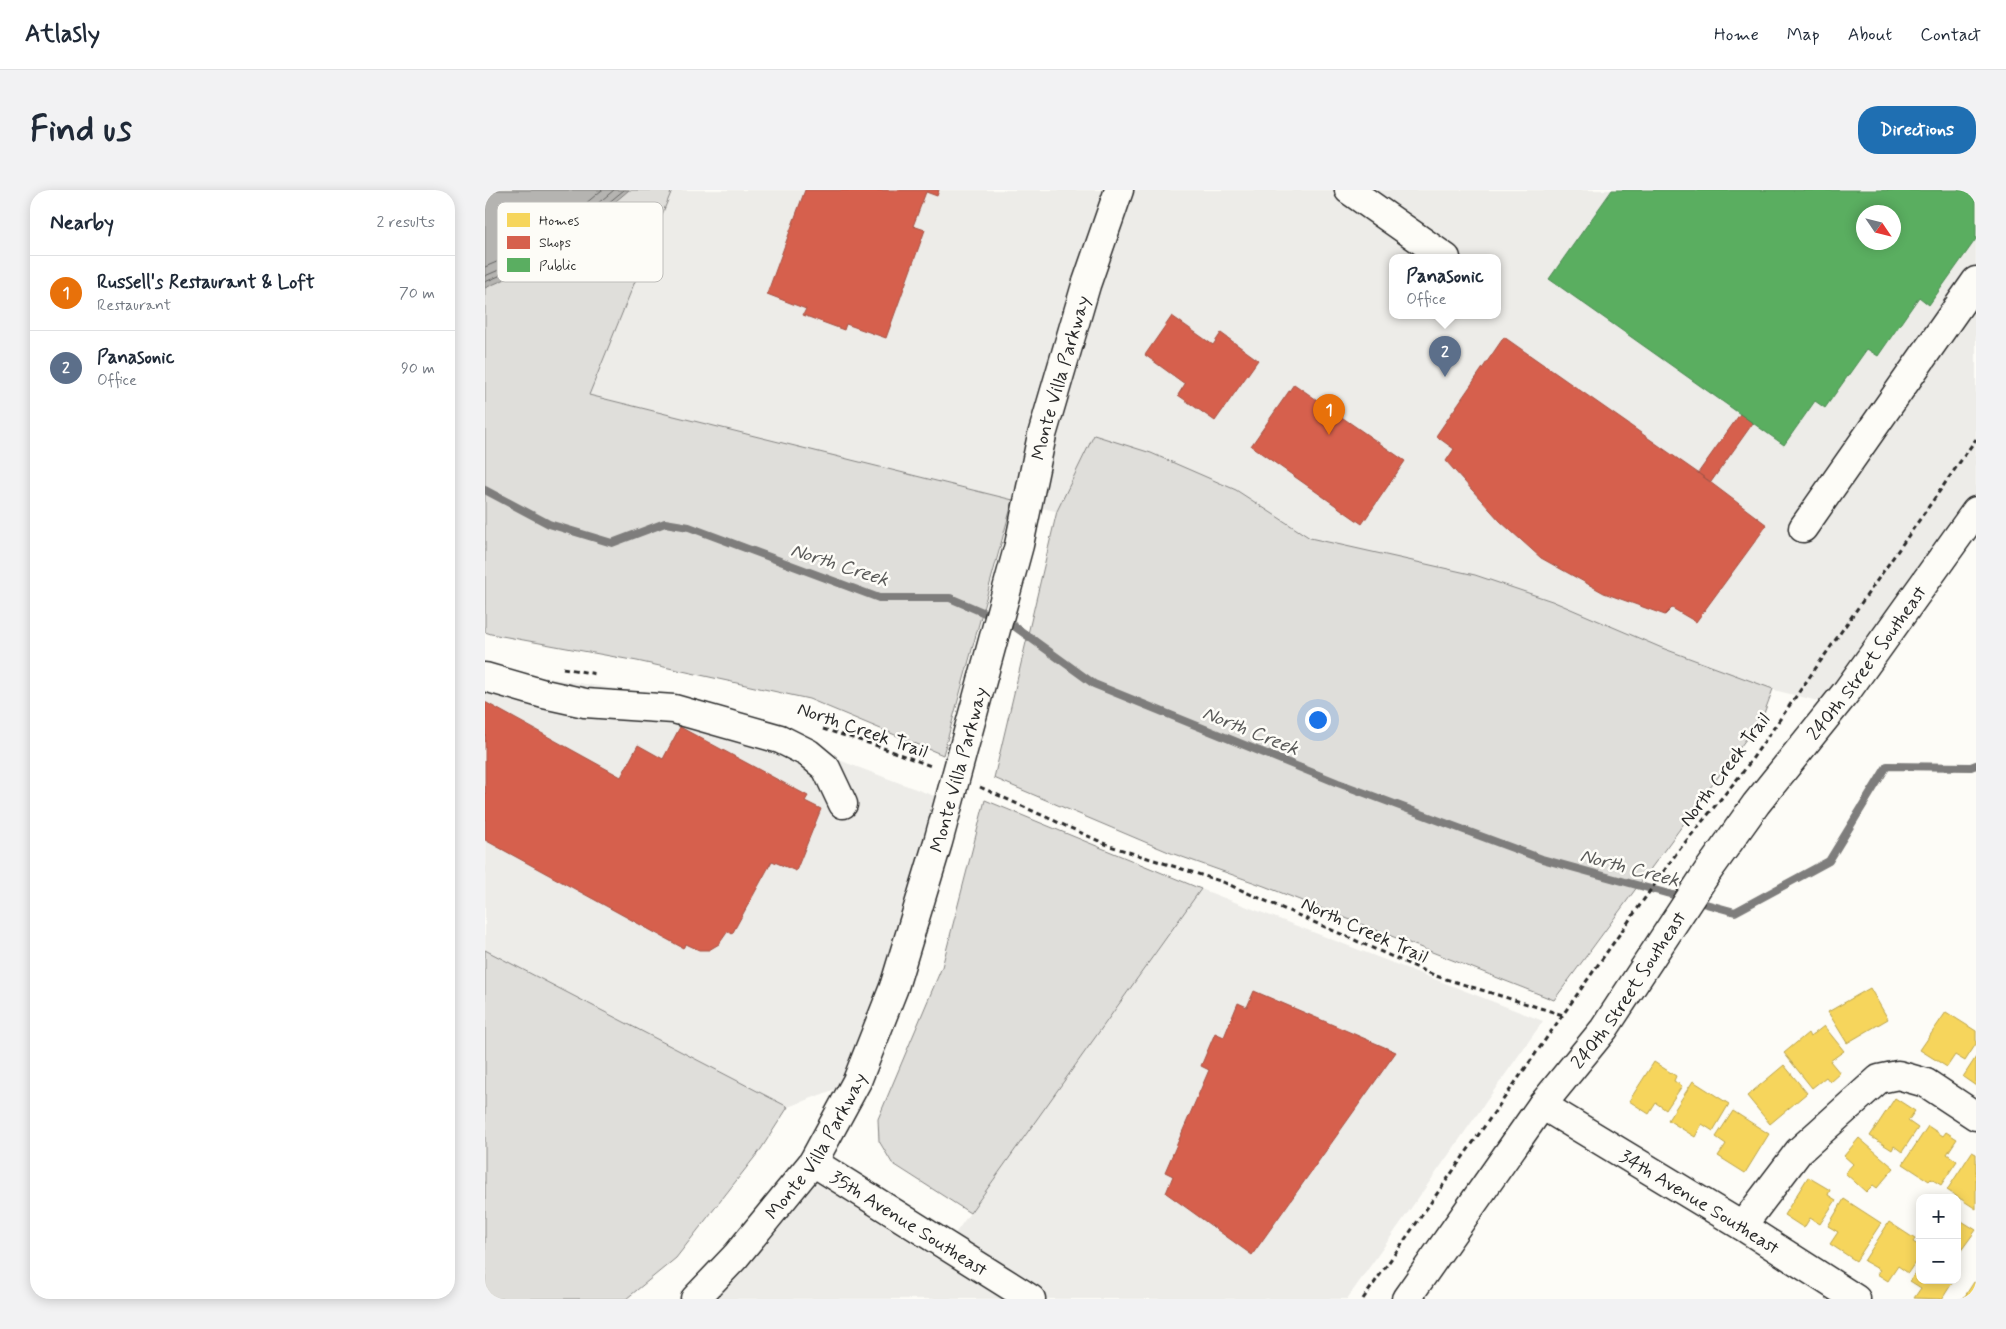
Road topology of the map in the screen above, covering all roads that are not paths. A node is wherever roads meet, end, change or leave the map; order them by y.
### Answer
1 (1119, 190) edge
2 (1349, 190) edge
3 (1440, 254) edge
4 (1976, 281) edge
5 (1976, 510) edge
6 (1803, 528) dead end
7 (485, 677) edge
8 (843, 804) dead end
9 (1542, 1105) junction
10 (1976, 1116) edge
11 (813, 1162) junction
12 (1742, 1226) junction
13 (695, 1299) edge
14 (1031, 1299) edge
15 (1406, 1299) edge
16 (1856, 1299) edge

1 - 11 street, Monte Villa Parkway
2 - 3 street
4 - 6 street
5 - 9 street, 240th Street Southeast
7 - 8 street
9 - 12 street, 34th Avenue Southeast
9 - 15 street, 240th Street Southeast
10 - 12 street
11 - 13 street, Monte Villa Parkway
11 - 14 street, 35th Avenue Southeast
12 - 16 street, 34th Avenue Southeast

